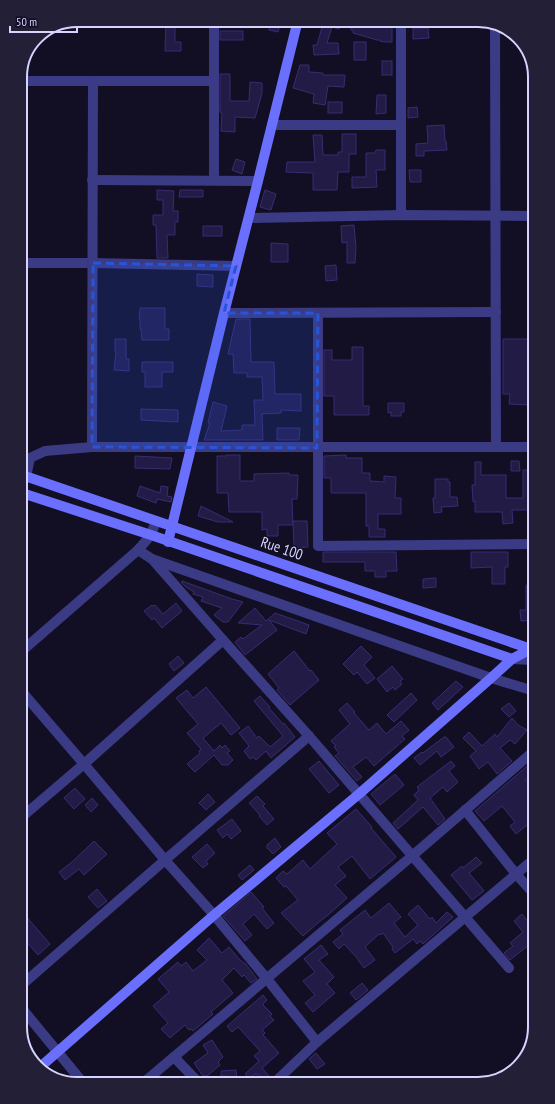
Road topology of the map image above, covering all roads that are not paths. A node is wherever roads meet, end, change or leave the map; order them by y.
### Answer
1 (214, 27) edge
2 (296, 27) edge
3 (401, 27) edge
4 (495, 30) edge
5 (27, 81) edge
6 (214, 81) junction
7 (93, 82) junction
8 (272, 125) junction
9 (400, 125) junction
10 (92, 180) junction
11 (214, 180) junction
12 (258, 181) junction
13 (401, 215) junction
14 (495, 216) junction
15 (528, 216) edge
16 (249, 218) junction
17 (27, 263) edge
18 (93, 263) junction
19 (236, 266) junction
20 (496, 312) junction
21 (224, 313) junction
22 (318, 313) junction
23 (496, 447) junction
24 (528, 447) edge
25 (92, 448) junction
26 (192, 448) junction
27 (317, 448) junction
28 (27, 467) edge
29 (27, 477) edge
30 (27, 495) edge
31 (156, 521) junction
32 (172, 526) junction
33 (151, 535) junction
34 (168, 542) junction
35 (528, 544) edge
36 (138, 550) junction
37 (152, 559) junction
38 (223, 640) junction
39 (27, 647) edge
40 (528, 647) edge
41 (528, 651) edge
42 (512, 659) junction
43 (528, 660) edge
44 (491, 678) junction
45 (528, 689) edge
46 (27, 698) edge
47 (309, 736) junction
48 (528, 756) edge
49 (84, 764) junction
50 (359, 794) junction
51 (465, 810) junction
52 (27, 813) edge
53 (412, 856) junction
54 (165, 860) junction
55 (528, 864) edge
56 (516, 874) junction
57 (528, 887) edge
58 (214, 915) junction
59 (465, 917) junction
60 (509, 968) dead end
61 (267, 979) junction
62 (27, 980) edge
63 (27, 1015) edge
64 (317, 1042) junction
65 (57, 1052) junction
66 (174, 1057) junction
67 (44, 1064) edge
68 (78, 1077) edge
69 (150, 1077) edge
70 (193, 1077) edge
71 (280, 1077) edge

1 - 6 street
2 - 8 street
3 - 9 street
4 - 14 street
5 - 7 street
6 - 7 street
6 - 11 street
7 - 10 street
8 - 9 street
8 - 12 street
9 - 13 street
10 - 11 street
10 - 18 street
11 - 12 street
12 - 16 street
13 - 14 street
13 - 16 street
14 - 15 street
14 - 20 street
16 - 19 street
17 - 18 street
18 - 19 street
18 - 25 street
19 - 21 street
20 - 22 street
20 - 23 street
21 - 22 street
21 - 26 street
22 - 27 street
23 - 24 street
23 - 27 street
25 - 26 street
25 - 28 street
26 - 27 street
26 - 32 street
27 - 35 street
29 - 31 street, Rue 100
30 - 33 street
31 - 32 street, Rue 100
31 - 33 street
32 - 34 street
32 - 40 street, Rue 100
33 - 34 street
33 - 36 street
34 - 42 street
36 - 37 street
36 - 39 street
37 - 38 street
37 - 44 street
38 - 47 street
38 - 49 street
41 - 42 street
42 - 43 street
42 - 44 street
44 - 45 street
44 - 50 street
46 - 49 street
47 - 50 street
47 - 54 street
48 - 51 street
49 - 52 street
49 - 54 street
50 - 53 street
50 - 58 street
51 - 53 street
51 - 56 street
53 - 59 street
53 - 61 street
54 - 58 street
54 - 62 street
55 - 56 street
56 - 57 street
56 - 59 street
58 - 61 street
58 - 65 street
59 - 60 street
59 - 64 street
61 - 64 street
61 - 66 street
63 - 65 street
64 - 71 street
65 - 67 street
65 - 68 street
66 - 69 street
66 - 70 street

